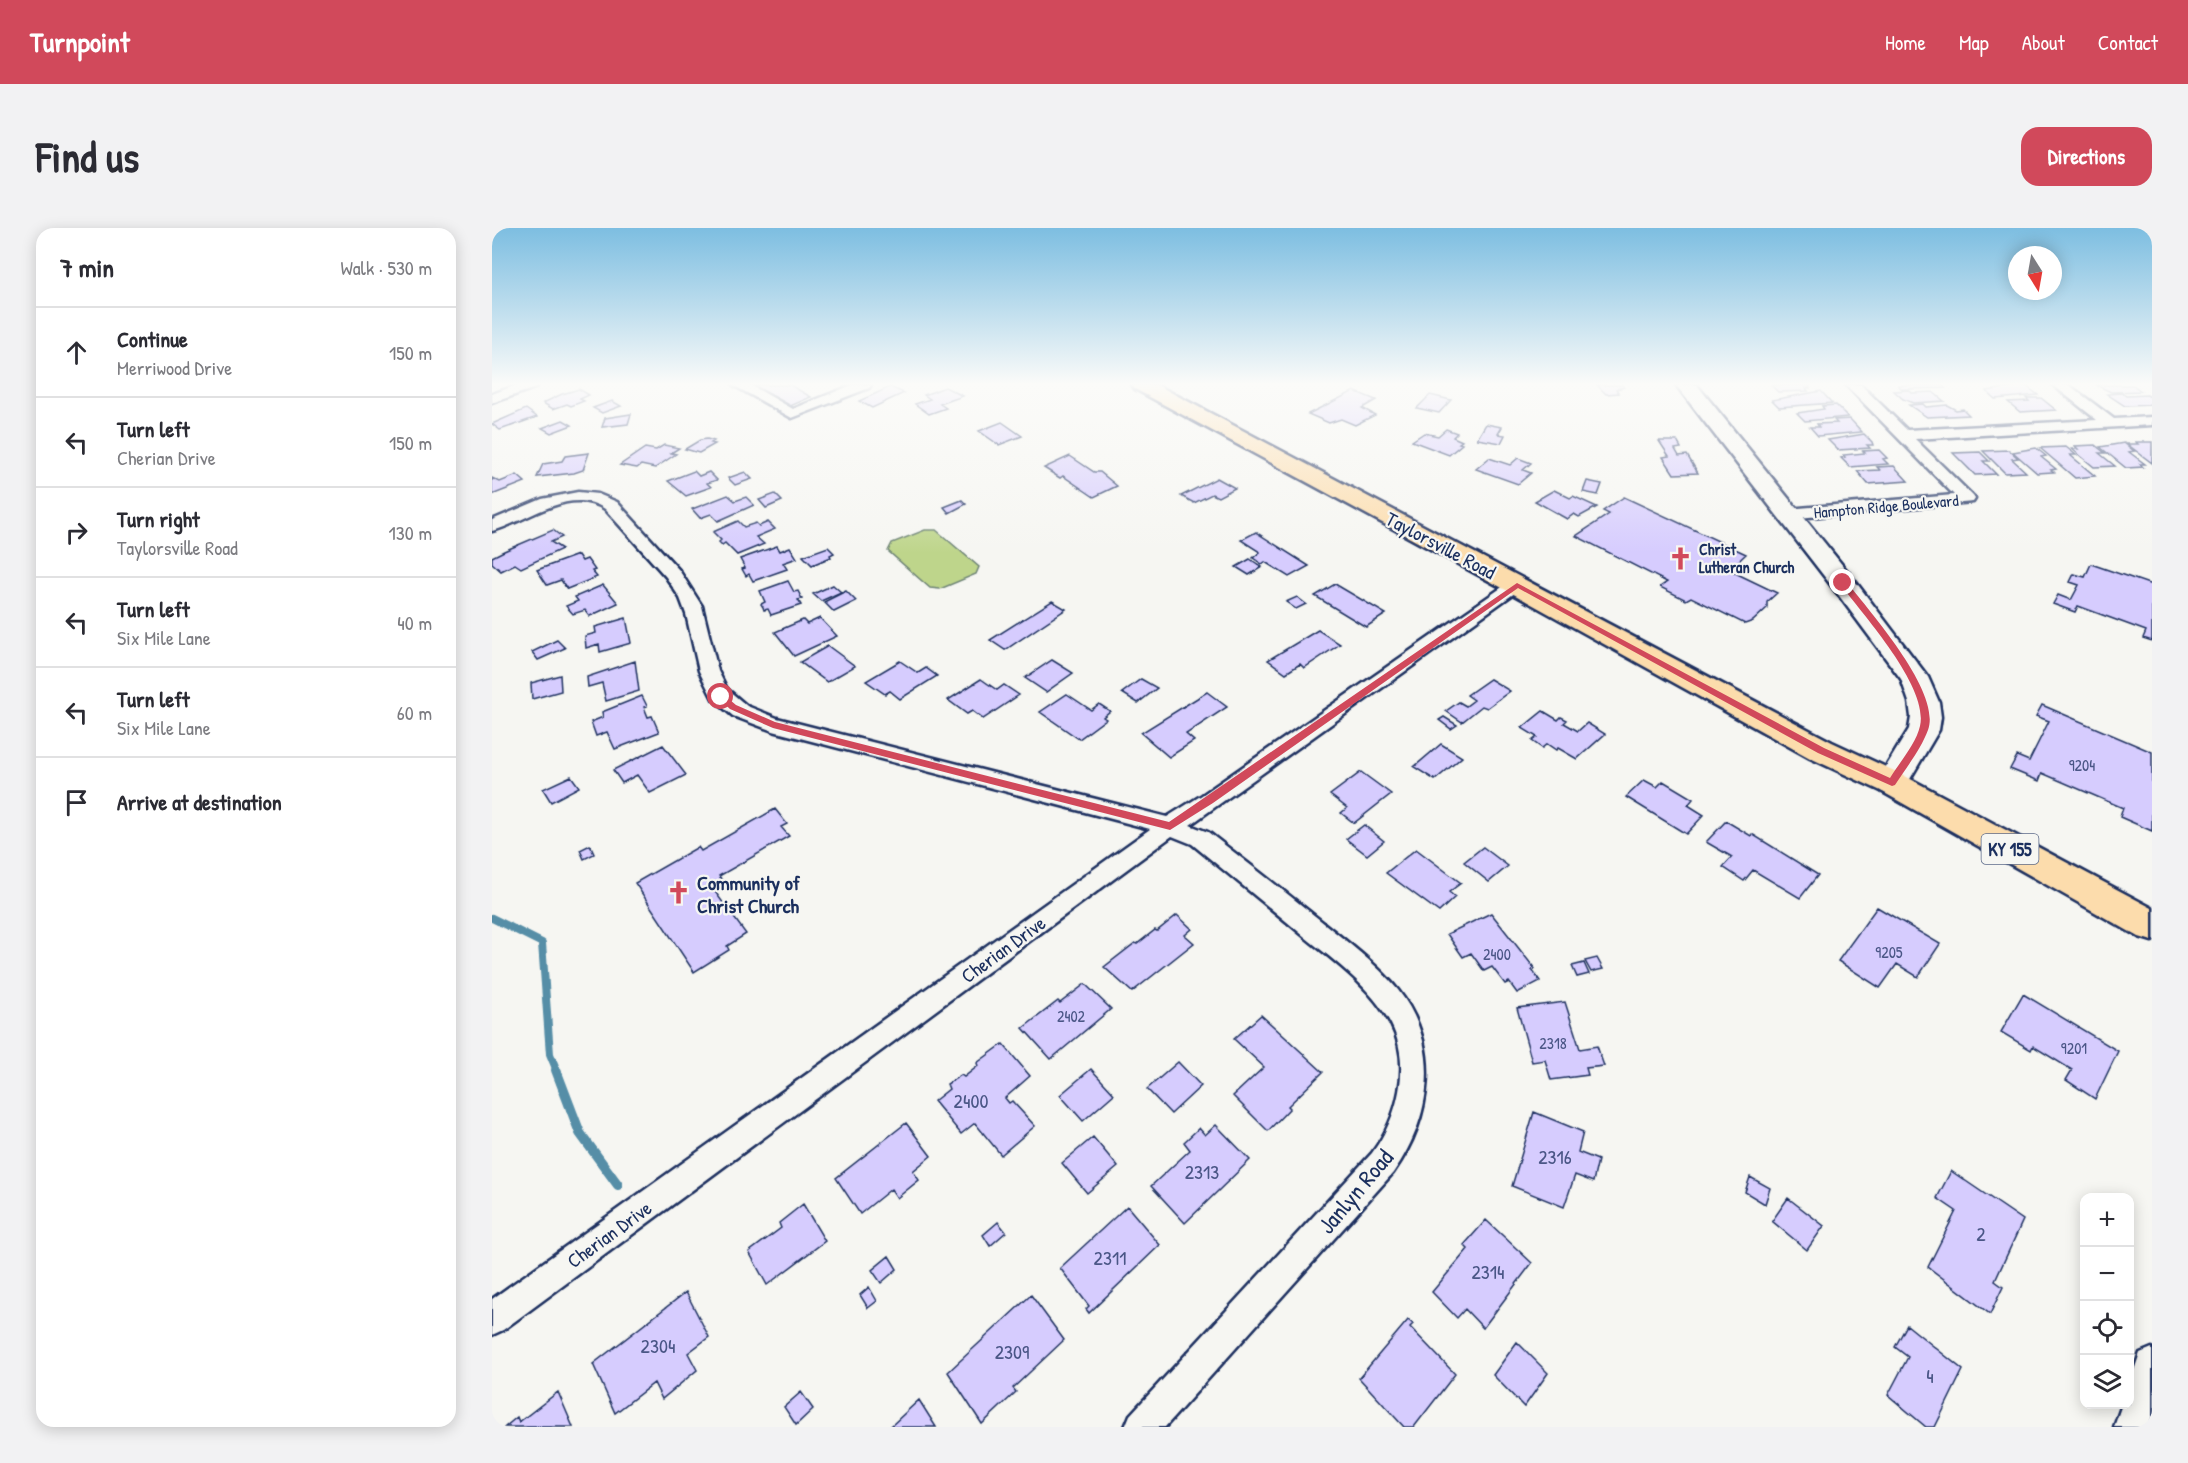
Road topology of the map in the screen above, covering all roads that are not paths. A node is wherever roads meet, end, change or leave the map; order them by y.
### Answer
1 (1247, 441) edge
2 (1730, 441) edge
3 (1909, 441) edge
4 (1787, 514) junction
5 (492, 526) edge
6 (1517, 585) junction
7 (1892, 783) junction
8 (1170, 826) junction
9 (2152, 926) edge
10 (492, 1319) edge
11 (2152, 1365) edge
12 (1143, 1427) edge
13 (2131, 1427) edge

1 - 6 main road, Taylorsville Road / KY 155
2 - 4 street
3 - 4 street, Hampton Ridge Boulevard
4 - 7 street
5 - 8 street, Janlyn Road
6 - 7 main road, Taylorsville Road / KY 155
6 - 8 street, Cherian Drive
7 - 9 main road, Taylorsville Road / KY 155
8 - 10 street, Cherian Drive
8 - 12 street, Janlyn Road
11 - 13 street

